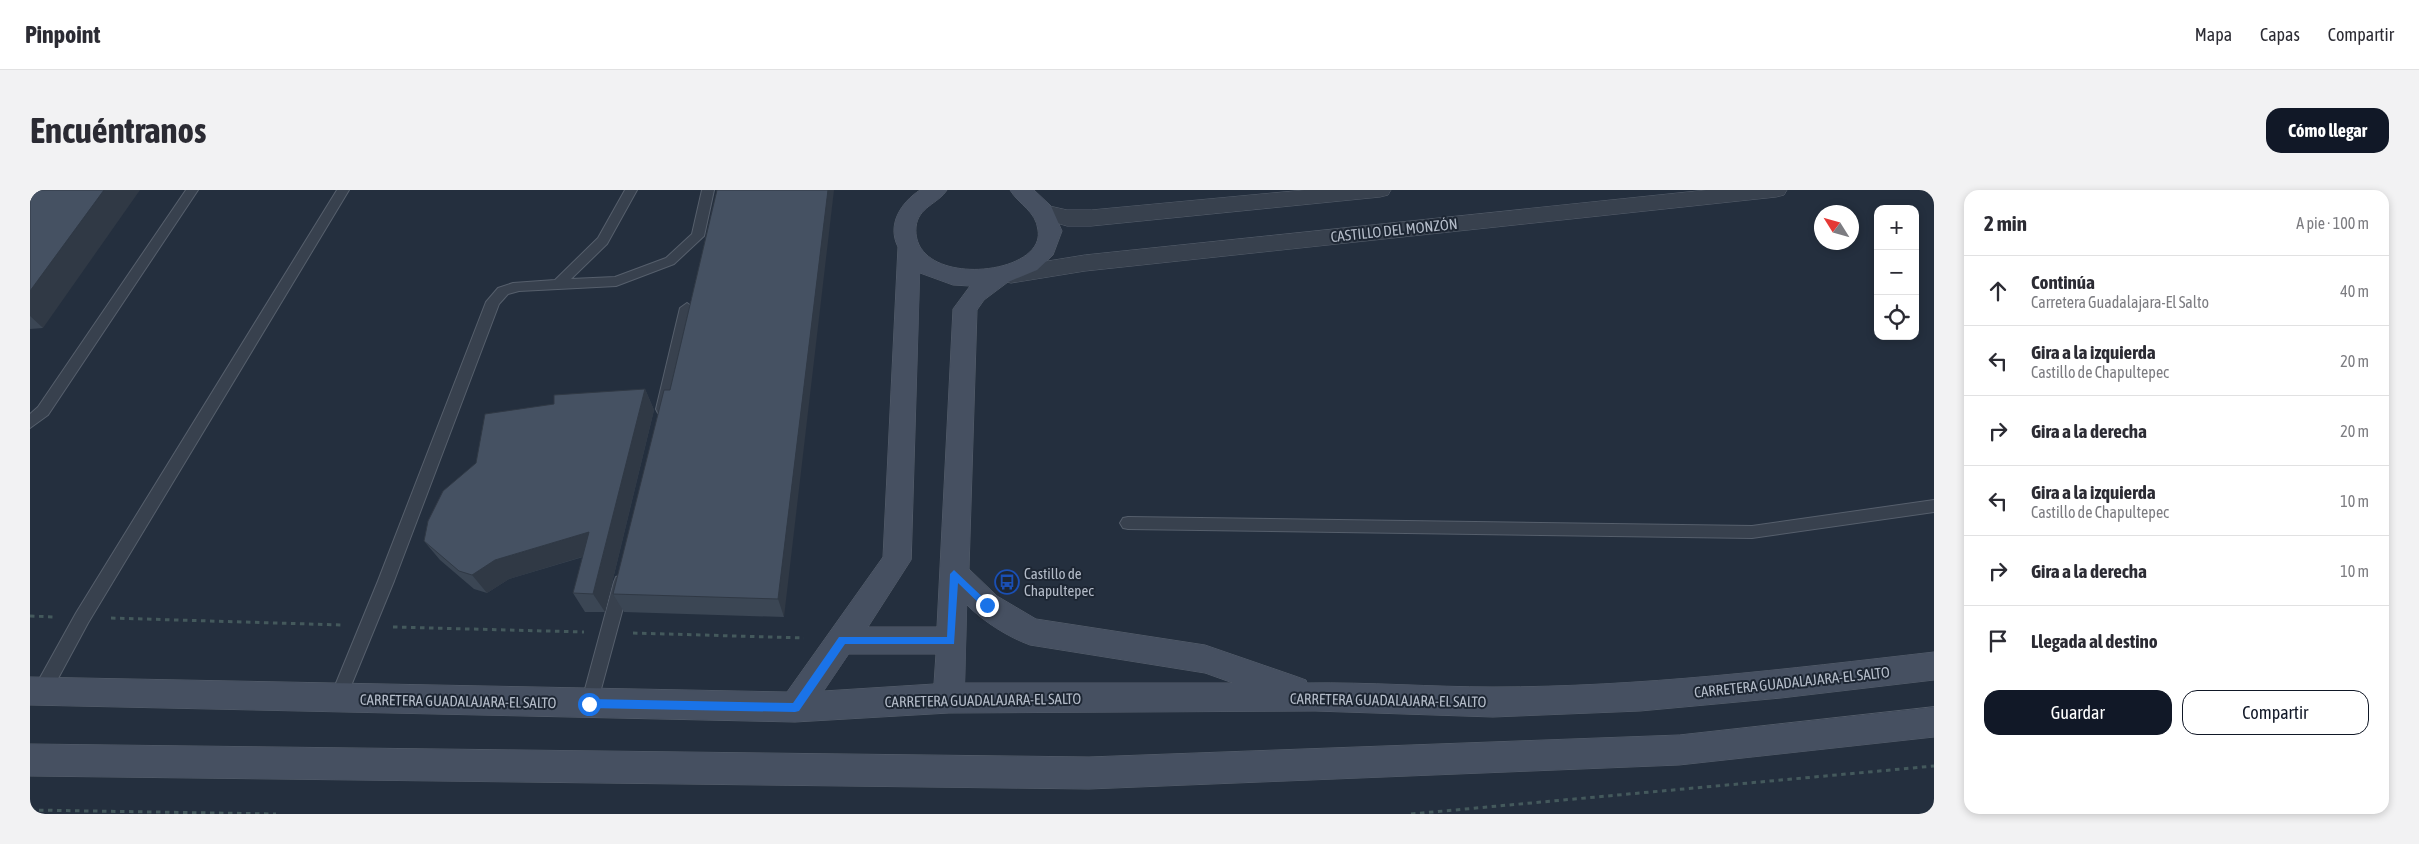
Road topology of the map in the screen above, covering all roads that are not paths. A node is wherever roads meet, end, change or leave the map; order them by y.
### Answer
1 (192, 190) edge
2 (343, 190) edge
3 (631, 190) edge
4 (708, 190) edge
5 (1021, 190) edge
6 (1380, 190) edge
7 (1772, 190) edge
8 (1776, 190) edge
9 (925, 194) edge
10 (1254, 196) edge
11 (1045, 212) junction
12 (909, 248) junction
13 (1005, 276) junction
14 (558, 284) junction
15 (687, 308) edge
16 (660, 420) edge
17 (30, 422) edge
18 (1934, 506) edge
19 (1128, 523) dead end
20 (627, 563) edge
21 (954, 574) junction
22 (842, 640) junction
23 (951, 641) junction
24 (1934, 666) edge
25 (36, 691) edge
26 (1315, 697) junction
27 (338, 698) junction
28 (949, 698) junction
29 (589, 704) junction
30 (795, 708) junction
31 (1934, 722) edge
32 (30, 760) edge

1 - 17 lane
2 - 25 lane
3 - 14 lane
4 - 14 lane
5 - 11 main road
6 - 10 street
7 - 8 street, CASTILLO DEL MONZÓN
7 - 13 street, CASTILLO DEL MONZÓN
9 - 12 main road
10 - 11 street
11 - 13 main road
12 - 13 main road
12 - 22 main road
13 - 21 main road
14 - 27 lane
15 - 16 lane
18 - 19 lane
20 - 29 lane
21 - 23 main road
21 - 26 main road
22 - 23 main road
22 - 30 main road
23 - 28 main road
24 - 26 main road, CARRETERA GUADALAJARA-EL SALTO
25 - 27 main road, CARRETERA GUADALAJARA-EL SALTO
26 - 28 main road, CARRETERA GUADALAJARA-EL SALTO
27 - 29 main road, CARRETERA GUADALAJARA-EL SALTO
28 - 30 main road, CARRETERA GUADALAJARA-EL SALTO
29 - 30 main road, CARRETERA GUADALAJARA-EL SALTO
31 - 32 main road

